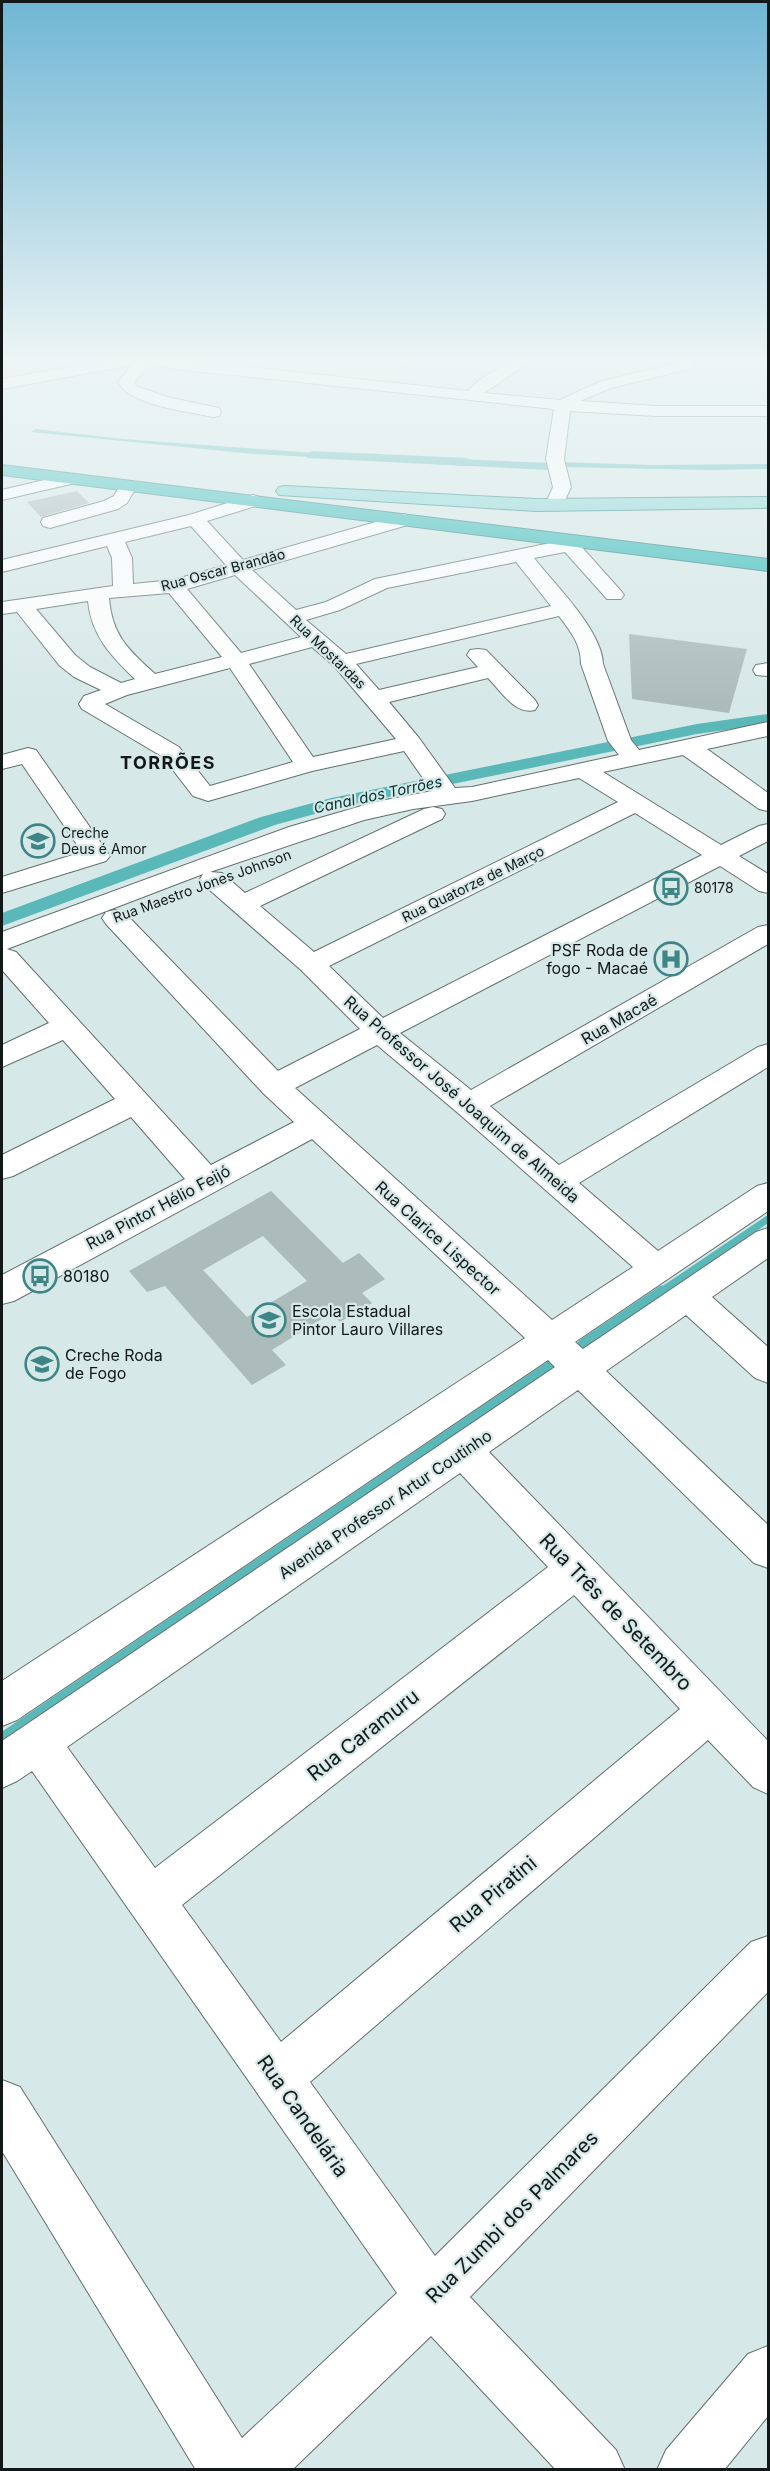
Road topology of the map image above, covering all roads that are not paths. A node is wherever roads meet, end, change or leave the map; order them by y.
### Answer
1 (28, 473) edge
2 (138, 473) edge
3 (559, 473) edge
4 (72, 479) junction
5 (128, 486) junction
6 (285, 491) junction
7 (2, 495) edge
8 (253, 501) junction
9 (768, 503) edge
10 (554, 505) junction
11 (99, 509) junction
12 (195, 519) junction
13 (404, 520) junction
14 (50, 522) dead end
15 (114, 539) junction
16 (570, 543) junction
17 (66, 550) junction
18 (768, 550) edge
19 (520, 554) junction
20 (768, 565) edge
21 (2, 566) edge
22 (238, 567) junction
23 (79, 569) dead end
24 (174, 586) junction
25 (123, 591) junction
26 (98, 593) junction
27 (614, 595) dead end
28 (11, 606) edge
29 (564, 609) junction
30 (293, 617) junction
31 (316, 640) junction
32 (477, 653) dead end
33 (235, 659) junction
34 (342, 661) junction
35 (492, 670) junction
36 (149, 681) junction
37 (119, 690) junction
38 (376, 698) junction
39 (527, 705) dead end
40 (768, 729) edge
41 (411, 742) junction
42 (688, 747) junction
43 (629, 752) junction
44 (2, 762) edge
45 (307, 765) junction
46 (584, 770) junction
47 (446, 793) junction
48 (636, 803) junction
49 (768, 804) edge
50 (768, 831) edge
51 (720, 856) junction
52 (213, 879) junction
53 (2, 885) edge
54 (768, 885) edge
55 (243, 904) junction
56 (115, 918) junction
57 (768, 933) edge
58 (3, 953) edge
59 (311, 964) junction
60 (68, 1026) junction
61 (380, 1032) junction
62 (768, 1054) edge
63 (2, 1057) edge
64 (274, 1086) junction
65 (136, 1102) junction
66 (469, 1105) junction
67 (315, 1124) junction
68 (2, 1168) edge
69 (206, 1181) junction
70 (556, 1181) junction
71 (768, 1195) edge
72 (768, 1241) edge
73 (657, 1269) junction
74 (2, 1291) edge
75 (687, 1296) junction
76 (551, 1341) junction
77 (768, 1368) edge
78 (580, 1370) junction
79 (464, 1451) junction
80 (768, 1550) edge
81 (575, 1570) junction
82 (2, 1705) edge
83 (710, 1711) junction
84 (19, 1754) edge
85 (768, 1772) edge
86 (150, 1901) junction
87 (768, 1959) edge
88 (276, 2078) junction
89 (2, 2105) edge
90 (432, 2297) junction
91 (768, 2374) edge
92 (229, 2469) edge
93 (250, 2469) edge
94 (596, 2469) edge
95 (686, 2469) edge

1 - 4 highway
2 - 6 highway
3 - 10 street
4 - 5 highway
4 - 7 street
4 - 11 street
5 - 8 highway
5 - 11 street
6 - 10 main road
6 - 18 highway
8 - 12 street
8 - 13 highway
9 - 10 main road
11 - 14 street
12 - 15 street
12 - 22 street, Rua Mostardas
13 - 16 highway
13 - 22 street, Rua Oscar Brandão
15 - 17 street
15 - 25 street
16 - 19 street
16 - 20 highway
16 - 27 street
17 - 21 street
17 - 23 street
19 - 29 street
19 - 30 street
22 - 24 street, Rua Oscar Brandão
22 - 30 street, Rua Mostardas
24 - 25 street, Rua Oscar Brandão
24 - 33 street
25 - 26 street, Rua Oscar Brandão
26 - 28 street, Rua Oscar Brandão
26 - 36 street
28 - 37 street
29 - 34 street
29 - 43 street
30 - 31 street, Rua Mostardas
31 - 33 street
31 - 34 street, Rua Mostardas
32 - 35 street
33 - 36 street
33 - 45 street
34 - 38 street, Rua Mostardas
35 - 38 street
35 - 39 street
36 - 37 street
37 - 45 street
38 - 41 street, Rua Mostardas
40 - 42 street, Rua Maestro Jones Johnson
41 - 45 street
41 - 47 street, Rua Mostardas
42 - 43 street, Rua Maestro Jones Johnson
42 - 49 street
43 - 46 street, Rua Maestro Jones Johnson
44 - 53 street
46 - 47 street, Rua Maestro Jones Johnson
46 - 48 street
47 - 52 street, Rua Maestro Jones Johnson
47 - 55 street
47 - 58 street, Rua Maestro Jones Johnson
48 - 51 street
48 - 59 street, Rua Quatorze de Março
50 - 51 street
51 - 54 street
51 - 61 street
52 - 55 street, Rua Professor José Joaquim de Almeida
52 - 56 street, Rua Maestro Jones Johnson
55 - 59 street, Rua Professor José Joaquim de Almeida
56 - 58 street, Rua Maestro Jones Johnson
56 - 64 street, Rua Clarice Lispector
57 - 66 street, Rua Macaé
58 - 60 street
59 - 61 street, Rua Professor José Joaquim de Almeida
60 - 63 street
60 - 65 street
61 - 64 street
61 - 66 street, Rua Professor José Joaquim de Almeida
62 - 70 street
64 - 67 street, Rua Clarice Lispector
65 - 68 street
65 - 69 street
66 - 70 street, Rua Professor José Joaquim de Almeida
67 - 69 street, Rua Pintor Hélio Feijó
67 - 76 street, Rua Clarice Lispector
69 - 74 street, Rua Pintor Hélio Feijó
70 - 73 street, Rua Professor José Joaquim de Almeida
71 - 73 street
72 - 75 street, Avenida Professor Artur Coutinho
73 - 76 street
75 - 77 street
75 - 78 street, Avenida Professor Artur Coutinho
76 - 78 street, Rua Clarice Lispector
76 - 82 street
78 - 79 street, Avenida Professor Artur Coutinho
78 - 80 street, Rua Clarice Lispector
79 - 81 street, Rua Três de Setembro
79 - 84 street, Avenida Professor Artur Coutinho
81 - 83 street, Rua Três de Setembro
81 - 86 street, Rua Caramuru
83 - 85 street, Rua Três de Setembro
83 - 88 street, Rua Piratini
84 - 86 street, Rua Candelária
86 - 88 street, Rua Candelária
87 - 90 street, Rua Zumbi dos Palmares
88 - 90 street, Rua Candelária
89 - 92 street
90 - 93 street, Rua Zumbi dos Palmares
90 - 94 street, Rua Candelária
91 - 95 street

